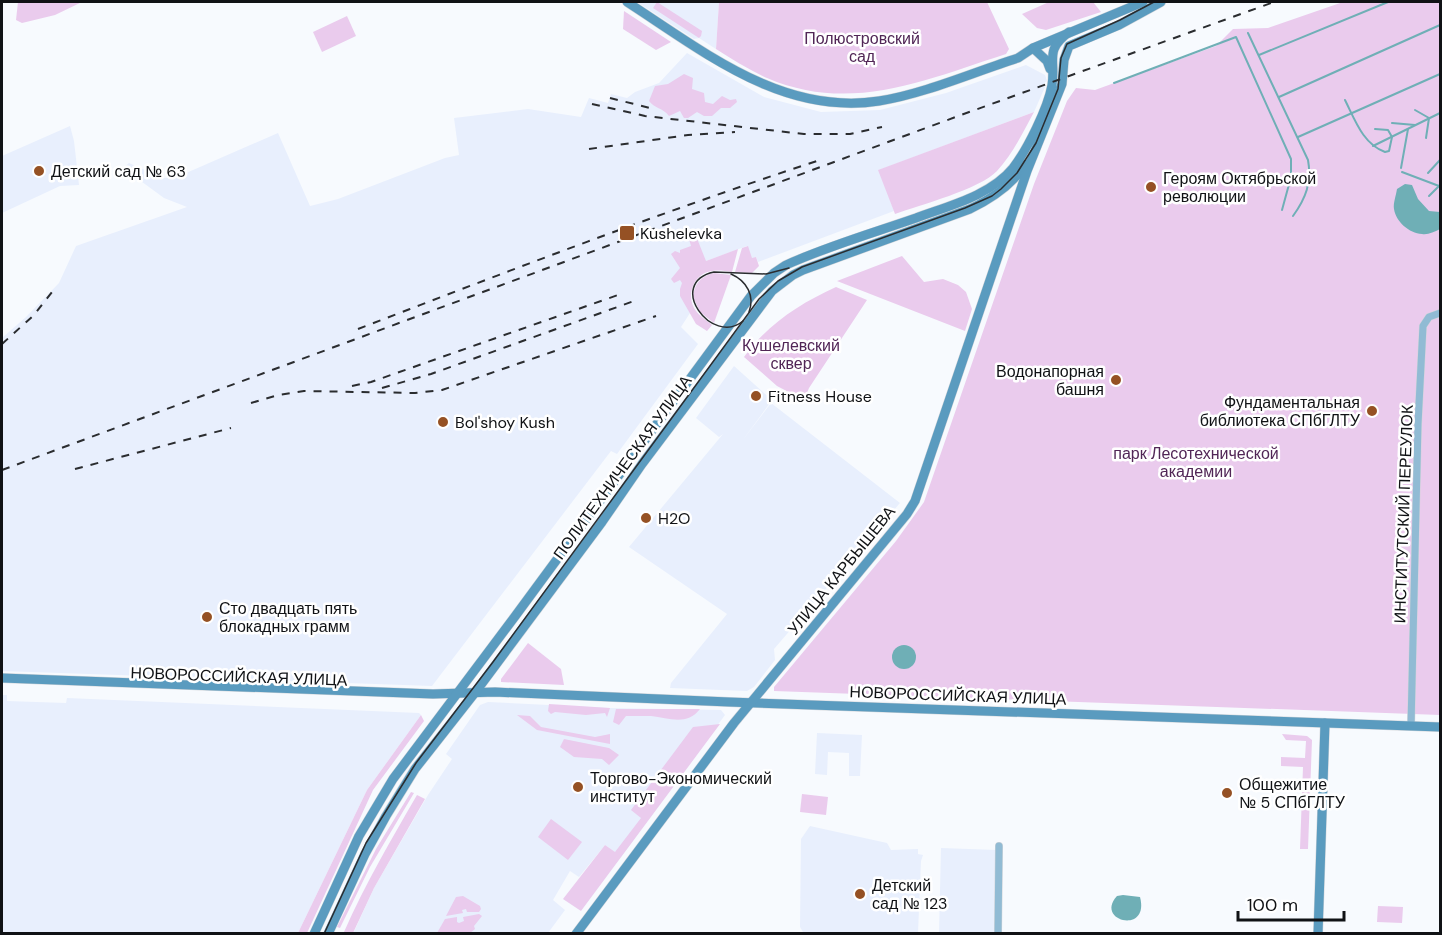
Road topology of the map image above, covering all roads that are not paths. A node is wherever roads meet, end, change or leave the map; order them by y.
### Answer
1 (627, 2) edge
2 (1143, 2) edge
3 (1161, 2) edge
4 (1069, 32) junction
5 (1069, 46) junction
6 (1033, 48) junction
7 (1053, 49) junction
8 (1042, 56) junction
9 (1018, 58) junction
10 (1052, 74) junction
11 (1035, 142) junction
12 (1440, 313) edge
13 (2, 680) edge
14 (474, 694) junction
15 (455, 697) junction
16 (751, 703) junction
17 (1325, 723) junction
18 (1411, 726) junction
19 (1440, 727) edge
20 (999, 846) dead end
21 (314, 933) edge
22 (328, 933) edge
23 (576, 933) edge
24 (998, 933) edge
25 (1318, 933) edge

1 - 9 main road
2 - 4 main road
3 - 5 main road
4 - 6 main road
4 - 7 main road
5 - 7 main road
5 - 11 main road, УЛИЦА КАРБЫШЕВА
6 - 7 main road
6 - 8 main road
6 - 9 main road
7 - 10 main road, ПОЛИТЕХНИЧЕСКАЯ УЛИЦА
8 - 9 main road
8 - 10 main road
10 - 11 main road, ПОЛИТЕХНИЧЕСКАЯ УЛИЦА
11 - 14 main road, ПОЛИТЕХНИЧЕСКАЯ УЛИЦА
11 - 15 main road, ПОЛИТЕХНИЧЕСКАЯ УЛИЦА
11 - 16 main road, УЛИЦА КАРБЫШЕВА
12 - 18 street, ИНСТИТУТСКИЙ ПЕРЕУЛОК
13 - 15 main road, НОВОРОССИЙСКАЯ УЛИЦА
14 - 15 main road, НОВОРОССИЙСКАЯ УЛИЦА
14 - 16 main road, НОВОРОССИЙСКАЯ УЛИЦА
14 - 22 main road, ПОЛИТЕХНИЧЕСКАЯ УЛИЦА
15 - 21 main road, ПОЛИТЕХНИЧЕСКАЯ УЛИЦА
16 - 17 main road, НОВОРОССИЙСКАЯ УЛИЦА
16 - 23 main road, УЛИЦА КАРБЫШЕВА
17 - 18 main road, НОВОРОССИЙСКАЯ УЛИЦА
17 - 25 main road
18 - 19 main road, НОВОРОССИЙСКАЯ УЛИЦА
20 - 24 street

